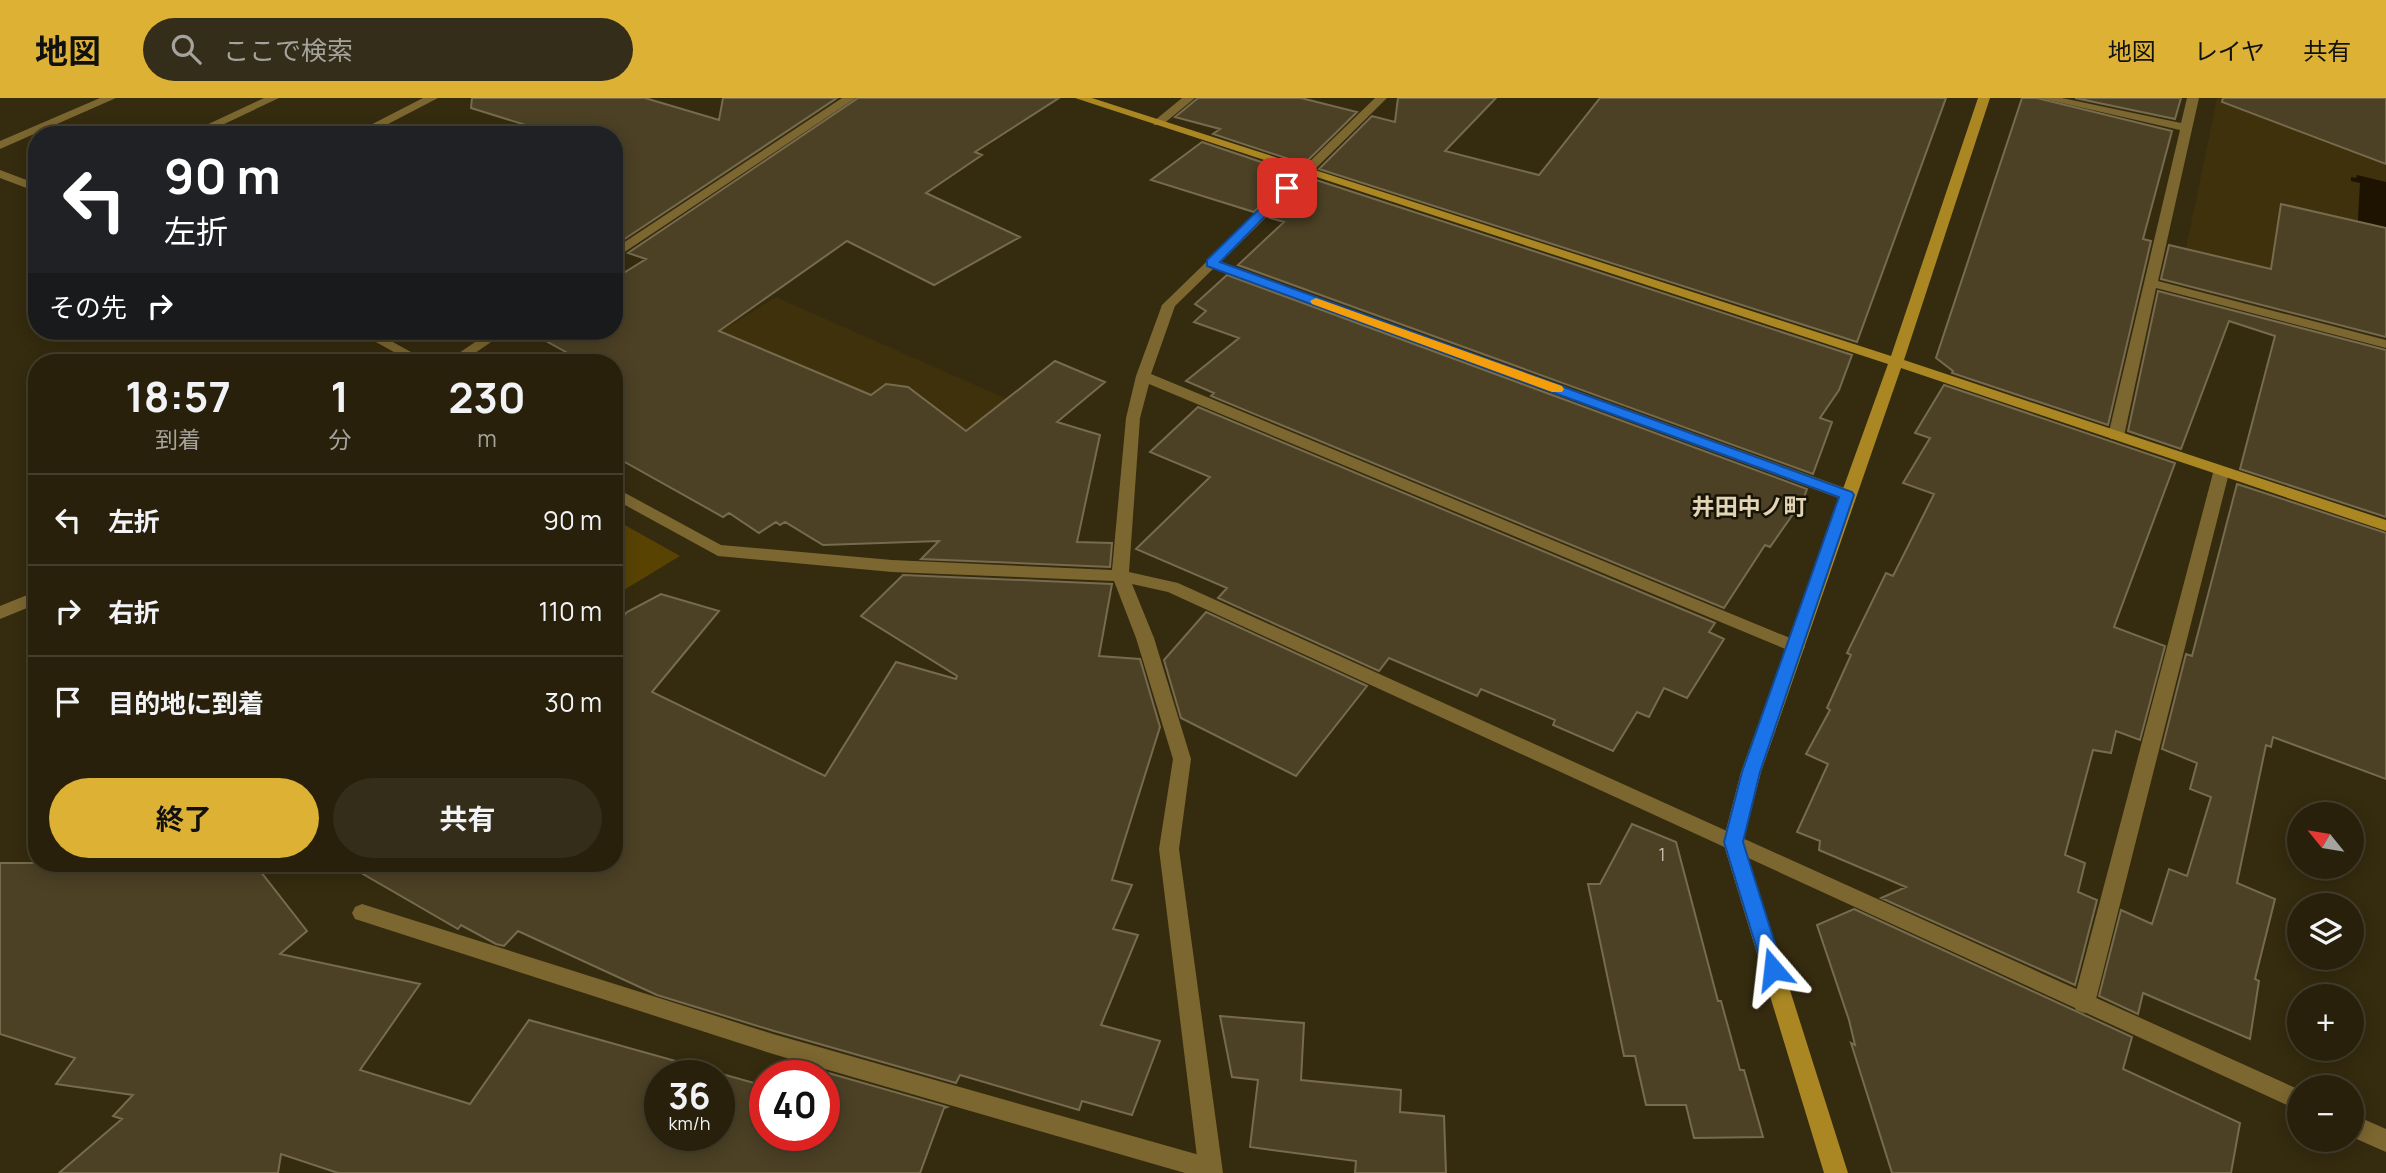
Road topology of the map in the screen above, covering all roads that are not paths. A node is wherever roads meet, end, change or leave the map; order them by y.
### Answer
1 (110, 98) edge
2 (273, 98) edge
3 (432, 98) edge
4 (850, 98) edge
5 (1081, 98) edge
6 (1189, 98) edge
7 (1381, 98) edge
8 (1984, 98) edge
9 (2046, 98) edge
10 (2193, 98) edge
11 (1158, 123) junction
12 (44, 126) edge
13 (211, 126) edge
14 (375, 126) edge
15 (2187, 128) junction
16 (28, 133) edge
17 (0, 145) edge
18 (1306, 169) junction
19 (0, 174) edge
20 (28, 185) edge
21 (623, 249) edge
22 (1212, 263) junction
23 (2151, 283) junction
24 (380, 340) edge
25 (486, 340) edge
26 (2386, 344) edge
27 (407, 354) edge
28 (465, 354) edge
29 (1896, 362) junction
30 (1143, 376) junction
31 (2116, 436) junction
32 (2221, 473) junction
33 (1847, 495) junction
34 (623, 497) edge
35 (2386, 526) edge
36 (1120, 576) junction
37 (28, 601) edge
38 (0, 612) edge
39 (1796, 647) junction
40 (1734, 842) junction
41 (362, 913) dead end
42 (2084, 1003) junction
43 (2287, 1095) edge
44 (2364, 1130) edge
45 (2386, 1140) edge
46 (1211, 1171) edge
47 (1836, 1173) edge

1 - 12 street
2 - 13 street
3 - 14 street
4 - 21 street
5 - 11 street
6 - 11 street
7 - 18 street
8 - 29 street
9 - 15 street
10 - 15 street
11 - 18 street
15 - 23 street
16 - 17 street
18 - 22 street
18 - 29 street
19 - 20 street
22 - 30 street
22 - 33 street
23 - 26 street
23 - 31 street
24 - 27 street
25 - 28 street
29 - 31 street
29 - 33 street
30 - 36 street
30 - 39 street
31 - 32 street
32 - 35 street
32 - 42 street
33 - 39 street
34 - 36 street
36 - 40 street
36 - 46 street
37 - 38 street
39 - 40 street
40 - 42 street
40 - 47 street
41 - 46 street
42 - 43 street
44 - 45 street

